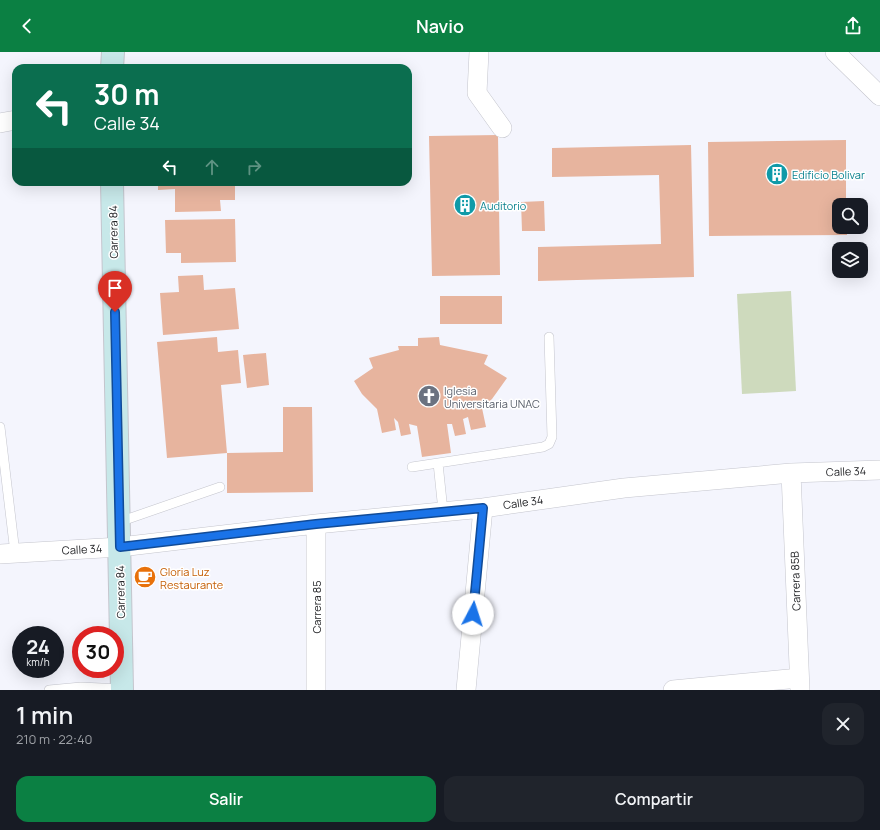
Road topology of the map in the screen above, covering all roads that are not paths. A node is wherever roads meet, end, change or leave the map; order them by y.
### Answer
1 (113, 52) edge
2 (479, 52) edge
3 (835, 52) edge
4 (112, 64) edge
5 (880, 96) edge
6 (12, 120) edge
7 (0, 122) edge
8 (502, 128) dead end
9 (112, 186) edge
10 (549, 337) dead end
11 (0, 427) edge
12 (438, 463) junction
13 (412, 467) dead end
14 (880, 470) edge
15 (791, 473) junction
16 (220, 487) dead end
17 (483, 508) junction
18 (443, 511) junction
19 (119, 522) junction
20 (316, 524) junction
21 (120, 547) junction
22 (8, 554) edge
23 (799, 684) edge
24 (49, 690) edge
25 (122, 690) edge
26 (316, 690) edge
27 (466, 690) edge
28 (673, 690) edge

1 - 4 street
2 - 8 street
3 - 5 street
6 - 7 street
9 - 19 street, Carrera 84
10 - 12 lane
11 - 22 lane
12 - 13 lane
12 - 18 lane
14 - 15 street, Calle 34
15 - 17 street, Calle 34
15 - 23 street, Carrera 85B
16 - 19 lane
17 - 18 street, Calle 34
17 - 27 street
18 - 20 street, Calle 34
19 - 21 street, Carrera 84
20 - 21 street, Calle 34
20 - 26 street, Carrera 85
21 - 22 street, Calle 34
21 - 25 street, Carrera 84
23 - 28 street
24 - 25 lane

